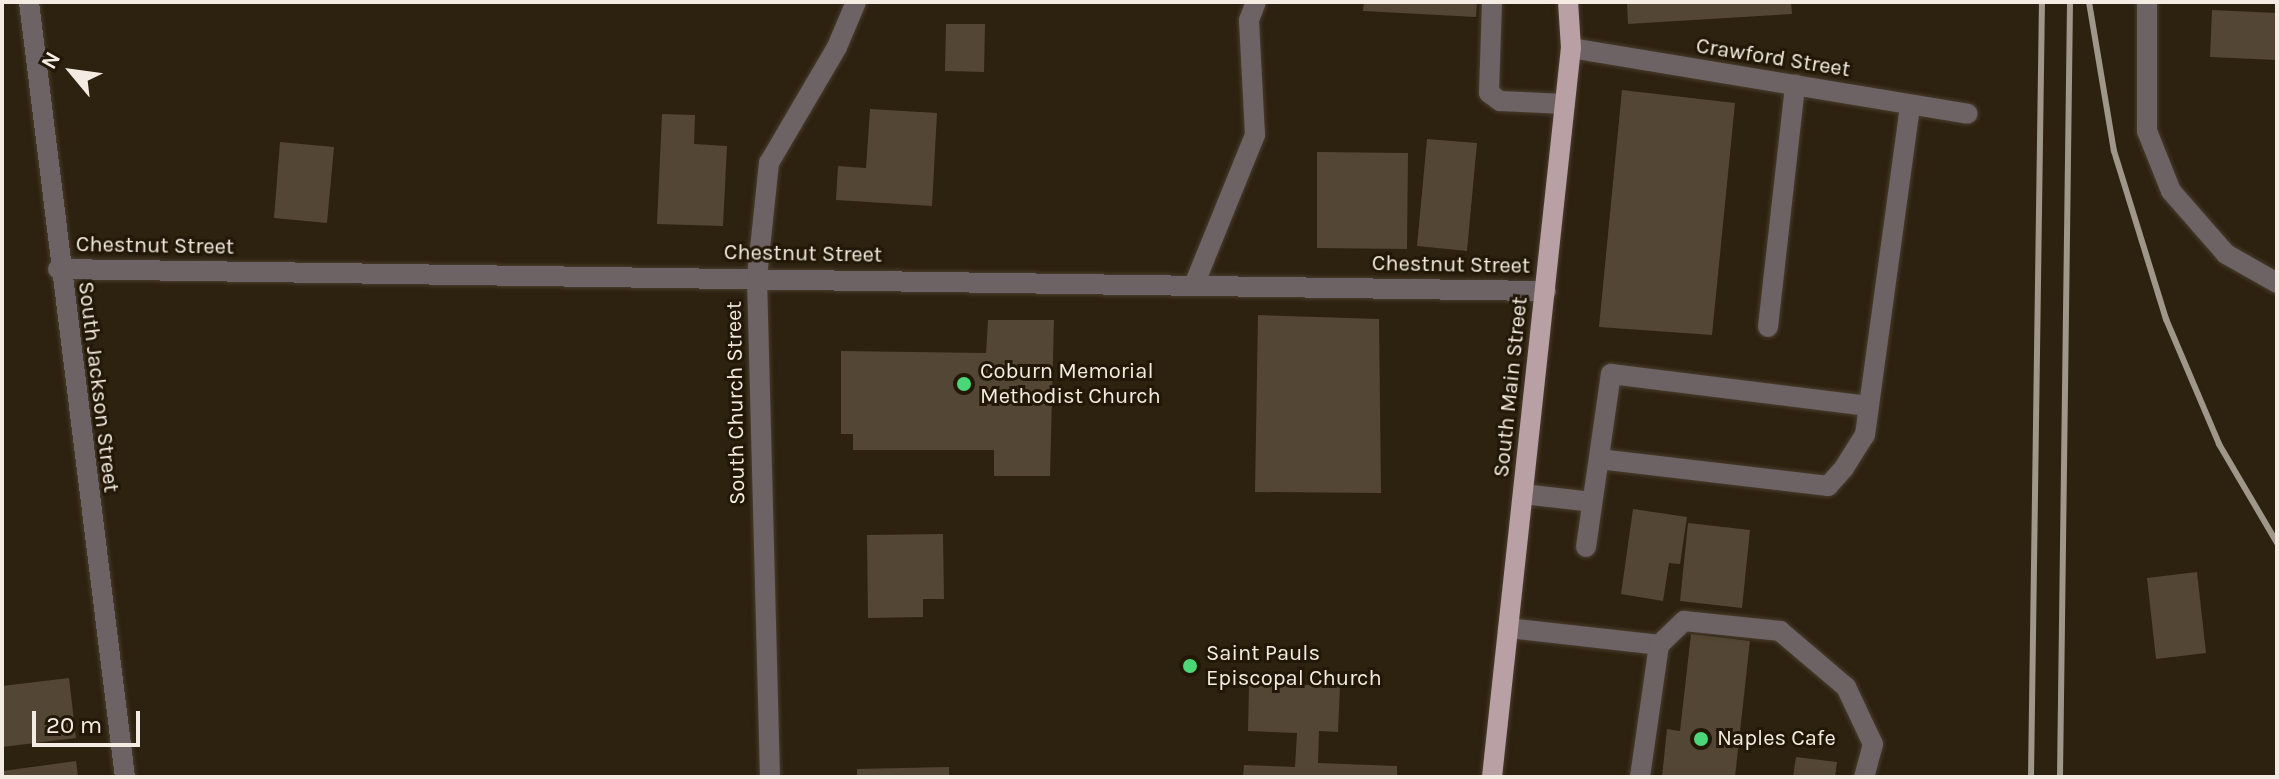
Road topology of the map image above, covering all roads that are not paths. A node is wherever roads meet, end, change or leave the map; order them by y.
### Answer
1 (29, 2) edge
2 (856, 2) edge
3 (1256, 2) edge
4 (1492, 2) edge
5 (1568, 2) edge
6 (2147, 2) edge
7 (1571, 48) junction
8 (1795, 85) junction
9 (1565, 104) junction
10 (1910, 105) junction
11 (1968, 114) dead end
12 (58, 269) junction
13 (757, 277) junction
14 (2277, 283) edge
15 (1194, 285) junction
16 (1546, 291) junction
17 (1768, 327) dead end
18 (1868, 406) junction
19 (1599, 459) junction
20 (1523, 494) junction
21 (1592, 502) junction
22 (1586, 547) dead end
23 (1508, 628) junction
24 (1659, 645) junction
25 (125, 777) edge
26 (770, 777) edge
27 (1492, 777) edge
28 (1640, 777) edge
29 (1864, 777) edge

1 - 12 street, South Jackson Street
2 - 13 street, South Church Street
3 - 15 street
4 - 9 street
5 - 7 main road, South Main Street
6 - 14 street
7 - 8 street, Crawford Street
7 - 9 main road, South Main Street
8 - 10 street, Crawford Street
8 - 17 street
9 - 16 main road, South Main Street
10 - 11 street, Crawford Street
10 - 18 street
12 - 13 street, Chestnut Street
12 - 25 street, South Jackson Street
13 - 15 street, Chestnut Street
13 - 26 street, South Church Street
15 - 16 street, Chestnut Street
16 - 20 main road, South Main Street
18 - 19 street
18 - 19 street
19 - 21 street
20 - 21 street
20 - 23 main road, South Main Street
21 - 22 street
23 - 24 street
23 - 27 main road, South Main Street
24 - 28 street
24 - 29 street

